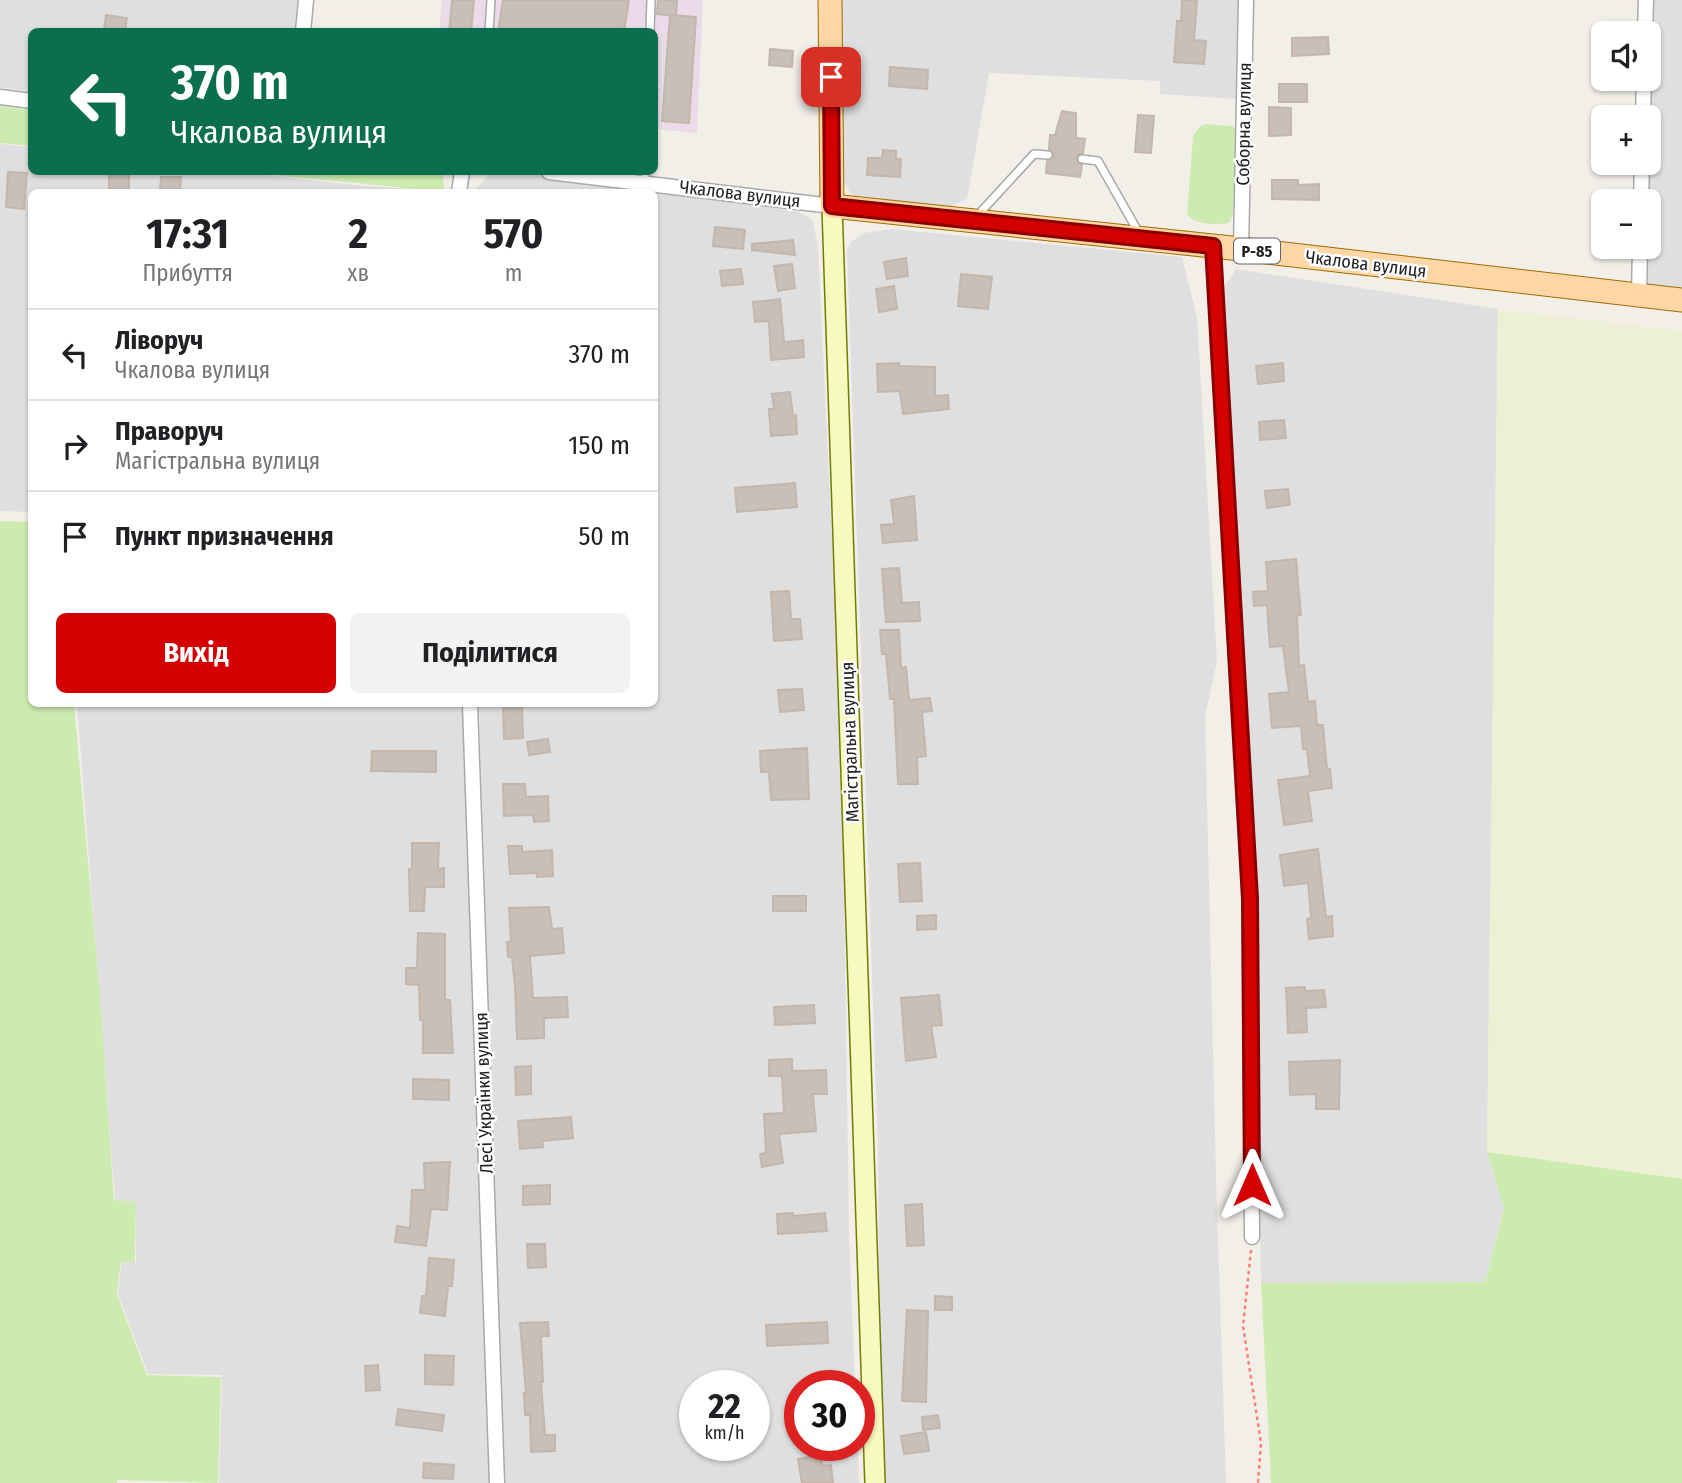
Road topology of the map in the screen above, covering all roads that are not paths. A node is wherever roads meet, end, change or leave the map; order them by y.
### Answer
1 (306, 0) edge
2 (491, 0) edge
3 (652, 0) edge
4 (830, 0) edge
5 (1246, 0) edge
6 (1646, 0) edge
7 (1645, 21) edge
8 (303, 28) edge
9 (489, 28) edge
10 (650, 28) edge
11 (0, 97) edge
12 (28, 101) edge
13 (1048, 155) dead end
14 (1082, 159) dead end
15 (613, 175) edge
16 (645, 177) edge
17 (832, 206) junction
18 (973, 220) junction
19 (1142, 238) junction
20 (1213, 246) junction
21 (1241, 249) junction
22 (1640, 259) edge
23 (1639, 295) junction
24 (1682, 300) edge
25 (470, 707) edge
26 (1252, 1237) road end
27 (497, 1483) edge
28 (874, 1483) edge

1 - 8 street
2 - 9 lane
3 - 10 lane
4 - 17 main road, Магістральна вулиця
5 - 21 street, Соборна вулиця
6 - 7 street
11 - 12 street
13 - 18 lane
14 - 19 lane
15 - 16 street, Чкалова вулиця
16 - 17 street, Чкалова вулиця
17 - 18 main road, Чкалова вулиця / Р-85
17 - 28 main road, Магістральна вулиця
18 - 19 main road, Чкалова вулиця / Р-85
19 - 20 main road, Чкалова вулиця / Р-85
20 - 21 main road, Чкалова вулиця / Р-85
20 - 26 street
21 - 23 main road, Чкалова вулиця / Р-85
22 - 23 street
23 - 24 main road, Чкалова вулиця / Р-85
25 - 27 street, Лесі Українки вулиця

